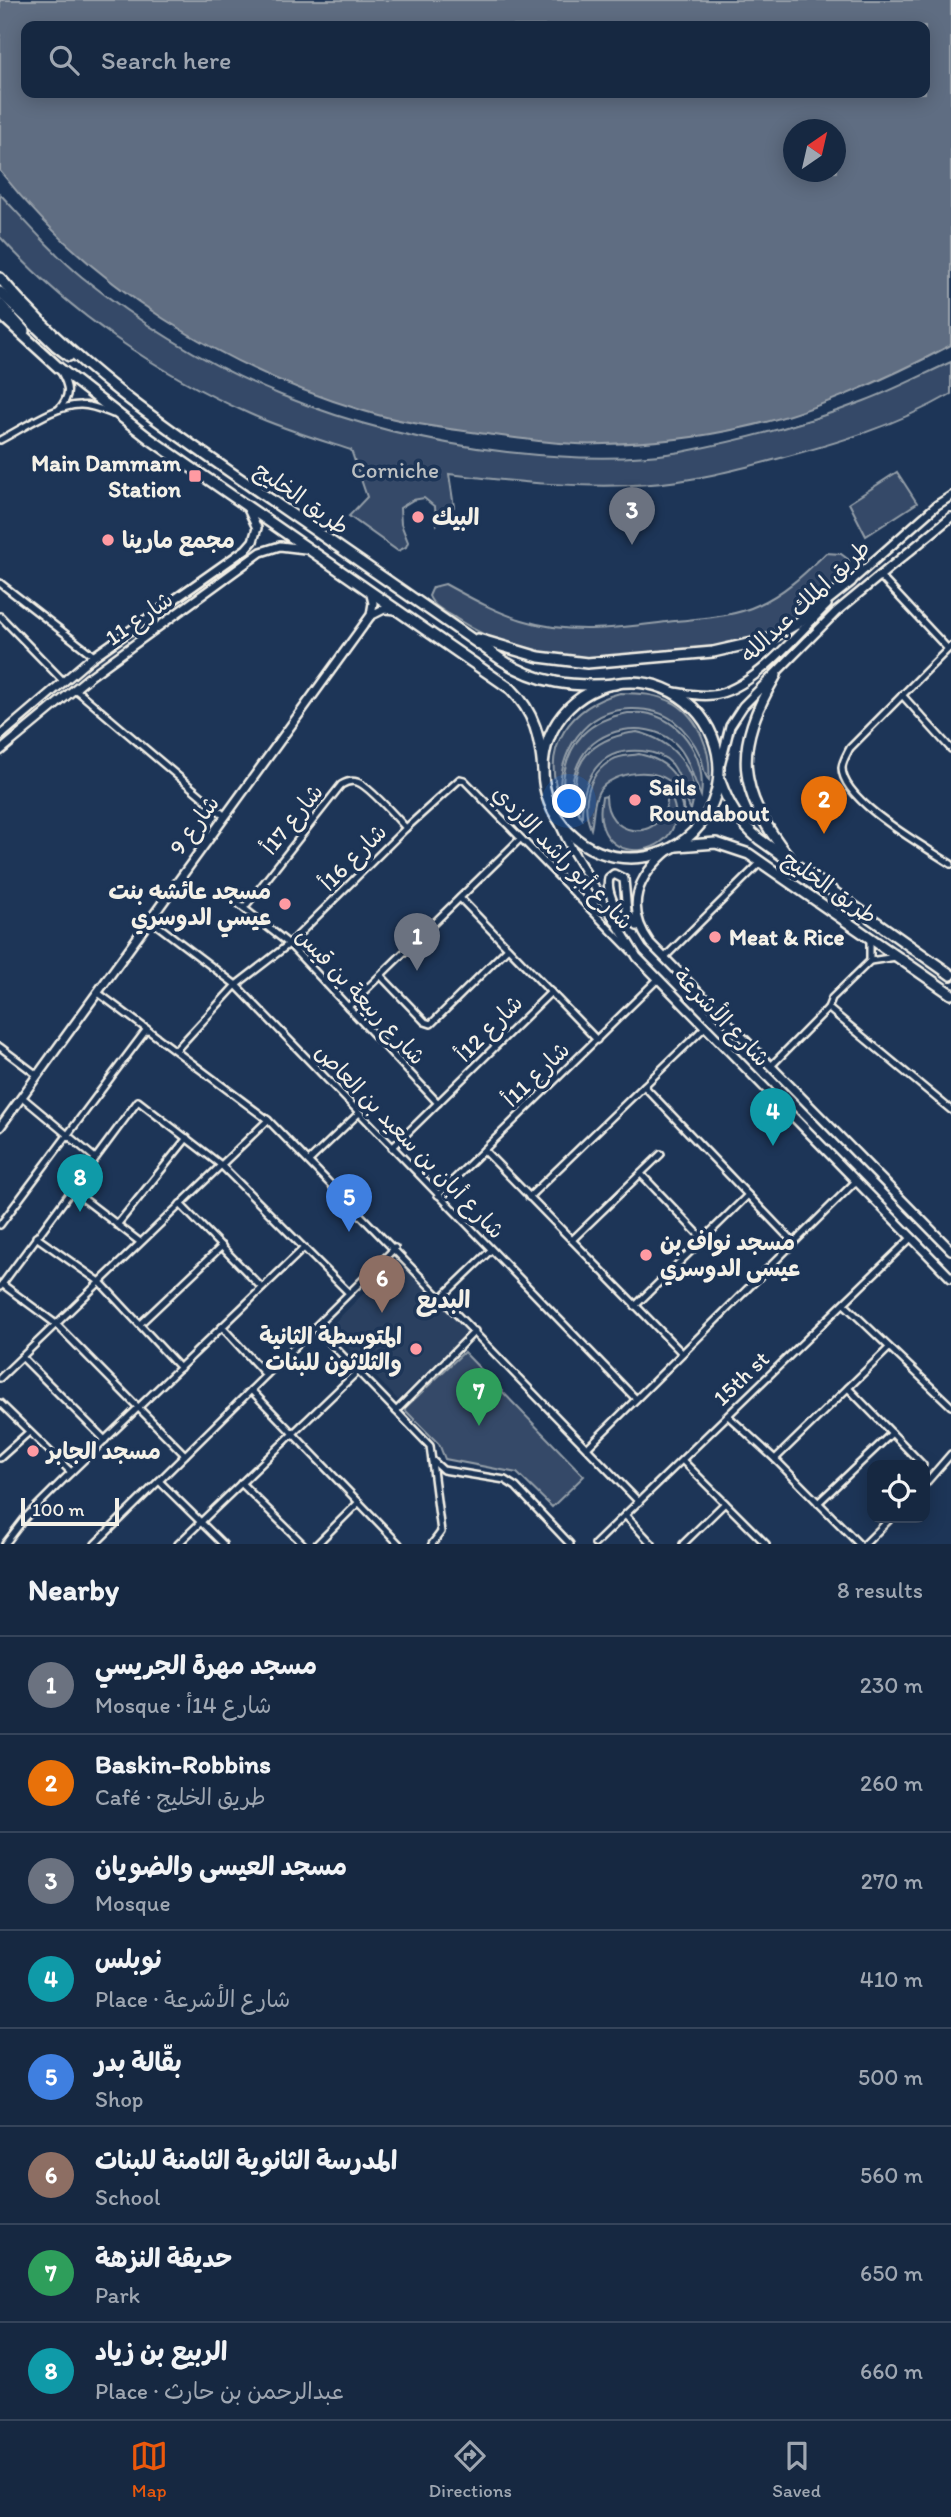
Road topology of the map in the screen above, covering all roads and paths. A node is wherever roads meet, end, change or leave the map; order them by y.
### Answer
1 (0, 278) edge
2 (0, 292) edge
3 (0, 304) edge
4 (0, 314) edge
5 (40, 350) junction
6 (59, 368) junction
7 (119, 392) junction
8 (59, 409) junction
9 (119, 416) junction
10 (0, 440) edge
11 (951, 496) edge
12 (243, 503) junction
13 (951, 517) edge
14 (312, 551) junction
15 (880, 576) junction
16 (851, 581) junction
17 (0, 583) edge
18 (370, 591) junction
19 (181, 596) junction
20 (189, 607) junction
21 (397, 610) junction
22 (371, 615) junction
23 (0, 616) edge
24 (460, 631) junction
25 (949, 647) edge
26 (94, 656) junction
27 (776, 675) junction
28 (64, 682) junction
29 (615, 684) junction
30 (75, 689) junction
31 (669, 691) junction
32 (902, 695) junction
33 (0, 736) edge
34 (951, 749) edge
35 (0, 751) edge
36 (543, 770) junction
37 (718, 774) junction
38 (465, 782) joint
39 (225, 816) junction
40 (557, 818) junction
41 (406, 828) junction
42 (520, 839) junction
43 (673, 848) junction
44 (761, 862) junction
45 (794, 863) junction
46 (951, 864) edge
47 (222, 891) dead end
48 (460, 898) junction
49 (244, 908) junction
50 (149, 919) junction
51 (640, 929) junction
52 (622, 932) junction
53 (870, 938) junction
54 (289, 944) junction
55 (508, 948) junction
56 (637, 957) junction
57 (896, 957) junction
58 (664, 958) junction
59 (870, 961) junction
60 (951, 975) edge
61 (381, 976) junction
62 (658, 979) junction
63 (236, 985) junction
64 (96, 991) junction
65 (551, 992) junction
66 (951, 994) edge
67 (348, 1007) junction
68 (828, 1008) junction
69 (705, 1027) junction
70 (147, 1029) junction
71 (597, 1040) junction
72 (0, 1047) edge
73 (176, 1051) junction
74 (771, 1066) junction
75 (37, 1075) junction
76 (644, 1086) junction
77 (22, 1097) junction
78 (438, 1103) junction
79 (951, 1110) edge
80 (359, 1113) junction
81 (268, 1121) junction
82 (0, 1127) edge
83 (66, 1134) junction
84 (187, 1138) junction
85 (392, 1148) junction
86 (484, 1150) junction
87 (661, 1154) dead end
88 (95, 1158) junction
89 (309, 1161) junction
90 (221, 1165) junction
91 (641, 1174) junction
92 (856, 1181) junction
93 (72, 1190) junction
94 (438, 1195) junction
95 (748, 1195) junction
96 (529, 1196) junction
97 (180, 1204) junction
98 (0, 1225) edge
99 (117, 1225) junction
100 (36, 1237) junction
101 (912, 1237) junction
102 (703, 1239) junction
103 (572, 1240) junction
104 (140, 1242) junction
105 (793, 1242) junction
106 (222, 1246) junction
107 (304, 1248) junction
108 (395, 1248) junction
109 (491, 1250) junction
110 (951, 1250) edge
111 (0, 1269) edge
112 (8, 1275) junction
113 (951, 1278) edge
114 (100, 1282) junction
115 (1, 1285) edge
116 (262, 1288) junction
117 (349, 1293) junction
118 (442, 1297) junction
119 (844, 1304) junction
120 (635, 1306) junction
121 (56, 1324) junction
122 (140, 1324) junction
123 (222, 1327) junction
124 (315, 1327) junction
125 (475, 1331) junction
126 (889, 1348) junction
127 (681, 1353) junction
128 (22, 1357) junction
129 (180, 1367) junction
130 (358, 1371) junction
131 (266, 1375) junction
132 (0, 1378) edge
133 (848, 1388) junction
134 (251, 1390) junction
135 (636, 1399) junction
136 (0, 1403) edge
137 (951, 1406) edge
138 (139, 1407) junction
139 (396, 1411) junction
140 (728, 1416) junction
141 (29, 1432) junction
142 (293, 1433) junction
143 (892, 1433) junction
144 (105, 1440) junction
145 (587, 1448) junction
146 (951, 1454) edge
147 (185, 1455) junction
148 (0, 1458) edge
149 (775, 1459) junction
150 (432, 1460) junction
151 (682, 1460) junction
152 (918, 1460) edge
153 (71, 1472) junction
154 (930, 1473) edge
155 (933, 1476) junction
156 (930, 1479) edge
157 (159, 1481) junction
158 (241, 1483) junction
159 (359, 1502) junction
160 (639, 1502) junction
161 (725, 1503) junction
162 (818, 1503) junction
163 (625, 1514) junction
164 (201, 1521) junction
165 (886, 1523) edge
166 (5, 1544) edge
167 (94, 1544) edge
168 (178, 1544) edge
169 (223, 1544) edge
170 (303, 1544) edge
171 (317, 1544) edge
172 (399, 1544) edge
173 (432, 1544) edge
174 (570, 1544) edge
175 (595, 1544) edge
176 (652, 1544) edge
177 (683, 1544) edge
178 (765, 1544) edge
179 (859, 1544) edge
180 (865, 1544) edge

1 - 7 main road, طريق الخليج
2 - 7 main road
3 - 5 main road
4 - 5 main road, طريق الخليج
5 - 6 main road, طريق الخليج
6 - 8 street
6 - 9 main road, طريق الخليج
7 - 24 main road, طريق الخليج
8 - 9 street
8 - 10 street
9 - 12 main road, طريق الخليج
11 - 16 street, طريق الملك عبدالله
12 - 14 main road, طريق الخليج
12 - 19 street, شارع 11
13 - 15 street, طريق الملك عبدالله
14 - 18 main road, طريق الخليج
14 - 20 street, شارع 11
15 - 25 street
15 - 27 street, طريق الملك عبدالله
16 - 24 main road
16 - 31 street, طريق الملك عبدالله
17 - 26 street
18 - 21 main road, طريق الخليج
18 - 22 street
19 - 20 street
19 - 26 street, شارع 11
20 - 30 street, شارع 11
21 - 22 street
21 - 36 main road, طريق الخليج
22 - 39 street, شارع 9
23 - 28 street
24 - 29 main road, طريق الخليج
25 - 32 street
26 - 28 street, شارع 11
27 - 37 street, طريق الملك عبدالله
27 - 45 main road
28 - 33 street, شارع 11
29 - 31 main road
29 - 36 main road
30 - 35 street, شارع 11
30 - 39 street
31 - 37 main road
32 - 34 street
32 - 46 street
36 - 40 main road
37 - 43 main road
37 - 45 main road, طريق الخليج
38 - 41 street, شارع 16أ
38 - 42 street, شارع أبو راشد الازدي
39 - 50 street, شارع 9
40 - 43 main road
40 - 52 street, شارع الأشرعة
41 - 49 street, شارع 17أ
41 - 54 street, شارع 16أ
42 - 48 street
42 - 56 street, شارع أبو راشد الازدي
43 - 44 main road, طريق الخليج
43 - 51 street
44 - 53 main road, طريق الخليج
44 - 58 street
45 - 60 main road, طريق الخليج
47 - 49 street, شارع ربيعة بن قيس
48 - 55 street
48 - 61 street
49 - 54 street, شارع ربيعة بن قيس
50 - 63 street, شارع أبان بن سعيد بن العاص
50 - 64 street, شارع 9
51 - 52 street, شارع الأشرعة
51 - 58 street, شارع الأشرعة
52 - 56 street, شارع الأشرعة
53 - 57 main road, طريق الخليج
53 - 59 street
54 - 63 street, شارع 16أ
54 - 67 street, شارع ربيعة بن قيس
55 - 61 street
55 - 65 street
56 - 62 street, شارع الأشرعة
57 - 59 street
57 - 66 main road, طريق الخليج
58 - 74 street, شارع الأشرعة
59 - 68 street
61 - 67 street
62 - 69 street, شارع الأشرعة
62 - 71 street, شارع 11أ
63 - 73 street, شارع 16أ
63 - 80 street, شارع أبان بن سعيد بن العاص
64 - 70 street
64 - 75 street, شارع 9
65 - 71 street
65 - 78 street, شارع 12أ
67 - 78 street, شارع ربيعة بن قيس
68 - 74 street
68 - 79 street
69 - 76 street
69 - 92 street, شارع الأشرعة
70 - 73 street
70 - 83 street
71 - 86 street, شارع 11أ
72 - 75 street
73 - 81 street
74 - 110 street, شارع الأشرعة
75 - 77 street, شارع 9
76 - 95 street
76 - 96 street
77 - 82 street, شارع 9
77 - 83 street
78 - 85 street, شارع 12أ
80 - 85 street, شارع أبان بن سعيد بن العاص
80 - 89 street
81 - 89 street
81 - 90 street
83 - 88 street
83 - 98 street
84 - 88 street
84 - 90 street
84 - 99 street
85 - 94 street, شارع أبان بن سعيد بن العاص
86 - 94 street, شارع 11أ
86 - 96 street
87 - 91 street
88 - 93 street
89 - 108 street
90 - 97 street
90 - 107 street
91 - 102 street
91 - 103 street
92 - 101 street, شارع الأشرعة
92 - 105 street
93 - 99 street
93 - 100 street
94 - 109 street, شارع أبان بن سعيد بن العاص
95 - 102 street
95 - 105 street
96 - 103 street
97 - 104 street
97 - 106 street
99 - 104 street
100 - 112 street
100 - 114 street
101 - 113 street, شارع الأشرعة
101 - 119 street, 15th st
102 - 120 street
103 - 120 street
104 - 114 street
105 - 127 street
106 - 116 street
106 - 122 street
107 - 116 street
107 - 117 street
108 - 117 street
108 - 118 street
109 - 118 street
109 - 135 street, شارع أبان بن سعيد بن العاص
111 - 112 street
112 - 115 street
114 - 121 street
114 - 122 street
115 - 121 street
116 - 123 street
117 - 124 street
118 - 125 street
119 - 126 street
119 - 140 street, 15th st
120 - 127 street
121 - 128 street
121 - 138 street
122 - 129 street
123 - 129 street
123 - 131 street
124 - 130 street
124 - 131 street
125 - 139 street
125 - 145 street
126 - 133 street
126 - 137 street
127 - 135 street
128 - 132 street
128 - 144 street
129 - 138 street
130 - 139 street
130 - 142 street
131 - 134 street
133 - 143 street
133 - 149 street
134 - 142 street
134 - 147 street
135 - 145 street
136 - 141 street
138 - 144 street
138 - 147 street
139 - 150 street
140 - 149 street
140 - 151 street, 15th st
141 - 148 street
141 - 153 street
142 - 158 street
142 - 159 street
143 - 152 street
143 - 162 street
144 - 153 street
145 - 160 street
146 - 155 street
147 - 157 street
149 - 162 street
150 - 173 street
150 - 174 street
151 - 160 street, 15th st
151 - 161 street
153 - 166 street
154 - 155 street
155 - 156 street
157 - 164 street
157 - 167 street
158 - 164 street
158 - 170 street
159 - 171 street
159 - 172 street
160 - 163 street, 15th st
161 - 177 street
161 - 178 street
162 - 179 street
163 - 175 street, 15th st
163 - 176 street
164 - 168 street
164 - 169 street
165 - 180 street

